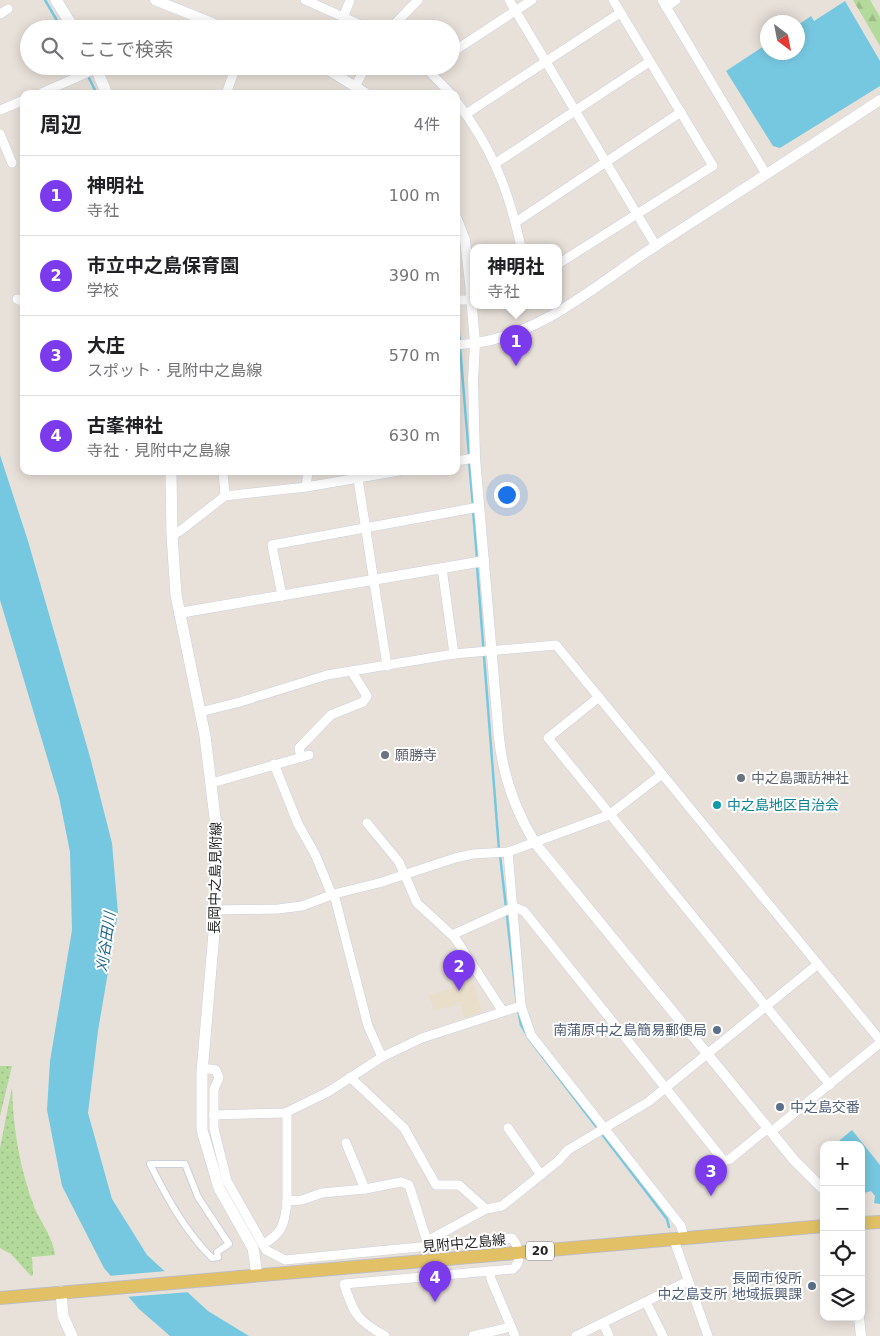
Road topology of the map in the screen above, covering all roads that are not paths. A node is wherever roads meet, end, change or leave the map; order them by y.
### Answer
1 (56, 0) edge
2 (155, 0) edge
3 (306, 0) edge
4 (350, 0) edge
5 (418, 0) edge
6 (509, 0) edge
7 (532, 0) edge
8 (612, 0) edge
9 (676, 0) edge
10 (664, 3) edge
11 (516, 11) junction
12 (620, 13) junction
13 (343, 18) junction
14 (68, 20) edge
15 (205, 20) edge
16 (348, 20) edge
17 (399, 20) edge
18 (460, 47) edge
19 (545, 61) junction
20 (649, 62) junction
21 (79, 75) edge
22 (99, 75) edge
23 (233, 75) edge
24 (335, 75) edge
25 (362, 75) edge
26 (435, 75) edge
27 (47, 90) edge
28 (105, 90) edge
29 (227, 90) edge
30 (356, 90) edge
31 (448, 90) edge
32 (880, 100) edge
33 (20, 102) edge
34 (460, 106) edge
35 (0, 110) edge
36 (576, 111) junction
37 (681, 112) junction
38 (466, 114) junction
39 (0, 134) edge
40 (607, 162) junction
41 (12, 163) dead end
42 (496, 164) junction
43 (766, 174) junction
44 (637, 212) junction
45 (516, 222) junction
46 (460, 230) edge
47 (520, 244) edge
48 (656, 246) junction
49 (562, 261) edge
50 (470, 288) edge
51 (472, 309) edge
52 (475, 343) junction
53 (460, 345) edge
54 (475, 458) junction
55 (460, 460) edge
56 (171, 475) edge
57 (223, 475) edge
58 (308, 475) edge
59 (378, 475) edge
60 (358, 479) junction
61 (306, 487) junction
62 (225, 496) junction
63 (479, 507) junction
64 (366, 526) junction
65 (172, 535) junction
66 (484, 561) junction
67 (442, 568) junction
68 (375, 579) junction
69 (282, 596) junction
70 (179, 613) junction
71 (492, 651) junction
72 (454, 654) junction
73 (387, 666) junction
74 (352, 672) junction
75 (599, 697) junction
76 (200, 712) junction
77 (274, 764) junction
78 (662, 774) junction
79 (212, 783) junction
80 (609, 815) junction
81 (368, 823) dead end
82 (535, 843) junction
83 (508, 852) junction
84 (405, 875) junction
85 (333, 895) junction
86 (514, 907) junction
87 (216, 910) junction
88 (452, 935) junction
89 (818, 964) junction
90 (521, 1006) junction
91 (766, 1006) junction
92 (502, 1010) junction
93 (880, 1040) edge
94 (880, 1044) edge
95 (707, 1055) junction
96 (382, 1057) junction
97 (202, 1068) junction
98 (350, 1077) junction
99 (830, 1085) junction
100 (666, 1088) junction
101 (287, 1112) junction
102 (213, 1115) junction
103 (508, 1128) dead end
104 (604, 1128) junction
105 (769, 1130) junction
106 (346, 1143) dead end
107 (150, 1164) joint
108 (541, 1175) junction
109 (820, 1186) edge
110 (365, 1188) junction
111 (287, 1201) junction
112 (486, 1209) junction
113 (880, 1222) edge
114 (865, 1223) edge
115 (820, 1226) edge
116 (679, 1239) junction
117 (263, 1244) junction
118 (427, 1244) junction
119 (520, 1253) junction
120 (490, 1271) junction
121 (257, 1276) junction
122 (688, 1281) junction
123 (61, 1292) junction
124 (0, 1298) edge
125 (646, 1302) junction
126 (859, 1321) edge
127 (603, 1323) junction
128 (513, 1332) edge
129 (72, 1336) edge
130 (385, 1336) edge
131 (472, 1336) edge
132 (576, 1336) edge
133 (610, 1336) edge
134 (663, 1336) edge
135 (708, 1336) edge
136 (861, 1336) edge

1 - 14 main road
2 - 15 street
3 - 13 street
4 - 13 street
5 - 17 street
6 - 11 street
7 - 11 street
8 - 12 street
9 - 10 street
10 - 43 street
11 - 18 street
11 - 19 street
12 - 19 street
12 - 20 street
13 - 16 street
19 - 36 street
19 - 38 street
20 - 36 street
20 - 37 street
21 - 27 street
22 - 28 main road
23 - 29 street
24 - 30 street
25 - 30 street
26 - 31 street
32 - 43 street
33 - 35 street
34 - 38 street
36 - 40 street
36 - 42 street
37 - 40 street
37 - 44 street
38 - 42 street
39 - 41 street
40 - 44 street
40 - 45 street
42 - 45 street
43 - 48 street
44 - 48 street
44 - 49 street
45 - 47 street
46 - 50 street
48 - 52 street
51 - 52 street
52 - 53 street
52 - 54 street
54 - 55 street
54 - 63 street
56 - 65 main road, 長岡中之島見附線
57 - 62 street
58 - 61 street
59 - 60 street
60 - 61 street
60 - 64 street
61 - 62 street
62 - 65 street
63 - 64 street
63 - 66 street
64 - 68 street
64 - 69 street
65 - 70 main road, 長岡中之島見附線
66 - 67 street
66 - 71 street
67 - 68 street
67 - 72 street
68 - 69 street
68 - 73 street
69 - 70 street
70 - 76 main road, 長岡中之島見附線
71 - 72 street
71 - 75 street
71 - 82 street
72 - 73 street
73 - 74 street
74 - 76 street
74 - 77 street
75 - 78 street
75 - 80 street
76 - 79 main road, 長岡中之島見附線
77 - 79 street
77 - 85 street
78 - 80 street
78 - 89 street
79 - 87 main road, 長岡中之島見附線
80 - 82 street
80 - 91 street
81 - 84 street
82 - 83 street
82 - 95 street
83 - 84 street
83 - 86 street
84 - 85 street
84 - 88 street
85 - 87 street
85 - 96 street
86 - 88 street
86 - 90 street
86 - 100 street
87 - 97 main road, 長岡中之島見附線
88 - 92 street
89 - 91 street
89 - 93 street
90 - 92 street
90 - 104 street
91 - 95 street
91 - 99 street
92 - 96 street
94 - 99 street
95 - 100 street
95 - 105 street
96 - 98 street
97 - 102 street
97 - 121 main road, 長岡中之島見附線
98 - 101 street
98 - 112 street
99 - 105 street
100 - 104 street
100 - 105 street
101 - 102 street
101 - 111 street
102 - 117 street
103 - 108 street
104 - 108 street
104 - 116 street
105 - 109 street
106 - 110 street
107 - 107 street
108 - 112 street
110 - 111 street
110 - 118 street
111 - 117 street
112 - 118 street
113 - 114 main road
115 - 116 main road, 見附中之島線 / 20
116 - 119 main road, 見附中之島線 / 20
116 - 122 street
117 - 118 street
118 - 119 street
119 - 120 street
119 - 121 main road, 見附中之島線 / 20
120 - 128 street
120 - 130 street
121 - 123 main road, 20
122 - 125 street
122 - 135 street
123 - 124 main road, 20
123 - 129 main road
125 - 127 street
125 - 134 street
126 - 136 street
127 - 132 street
127 - 133 street
128 - 131 street

